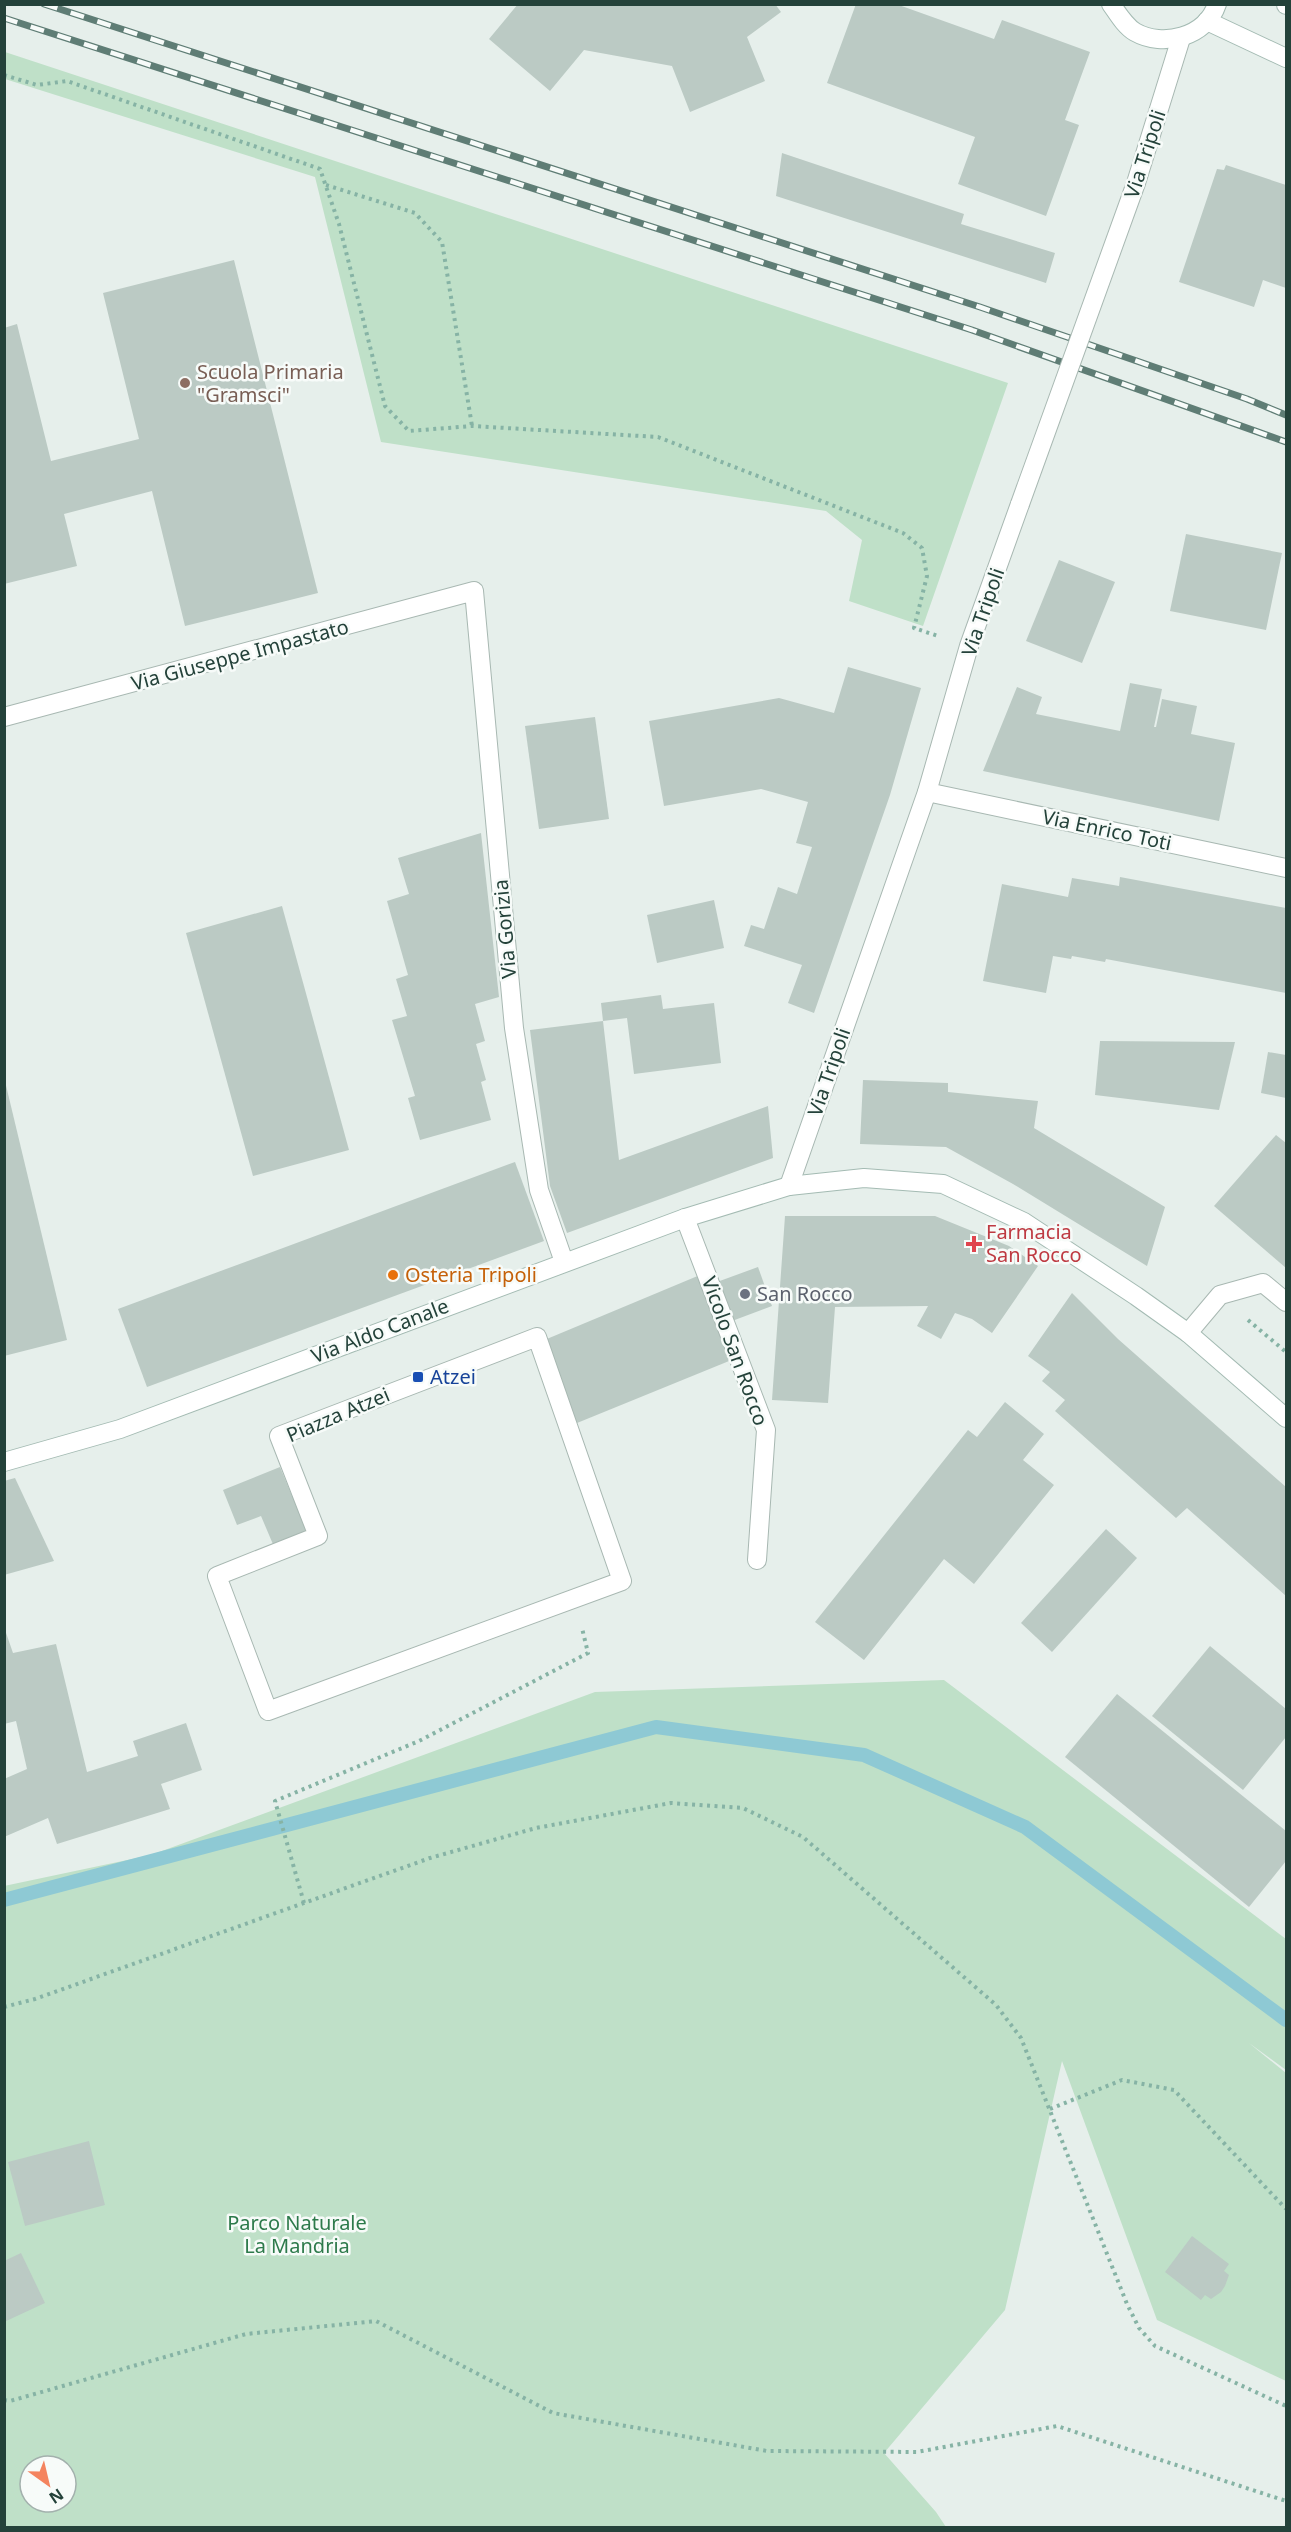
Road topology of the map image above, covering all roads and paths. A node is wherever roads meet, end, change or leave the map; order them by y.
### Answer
1 (1110, 4) edge
2 (1217, 4) edge
3 (1207, 21) junction
4 (1181, 38) junction
5 (1287, 58) edge
6 (4, 75) edge
7 (326, 185) junction
8 (472, 426) junction
9 (474, 591) joint
10 (939, 636) dead end
11 (4, 717) edge
12 (927, 792) junction
13 (1287, 868) edge
14 (789, 1186) junction
15 (685, 1218) junction
16 (564, 1262) junction
17 (1220, 1295) junction
18 (1287, 1302) edge
19 (1188, 1333) junction
20 (1287, 1352) edge
21 (1287, 1418) edge
22 (4, 1462) edge
23 (757, 1560) dead end
24 (574, 1599) junction
25 (304, 1903) junction
26 (4, 2007) edge
27 (1050, 2109) junction
28 (1287, 2209) edge
29 (4, 2400) edge
30 (1287, 2406) edge
31 (1287, 2501) edge

1 - 4 street
2 - 3 street
3 - 4 street
3 - 5 street
4 - 12 street, Via Tripoli, bridge
6 - 7 path
7 - 8 path
7 - 8 path
8 - 10 path
9 - 11 street, Via Giuseppe Impastato
9 - 16 street, Via Gorizia
12 - 13 street, Via Enrico Toti
12 - 14 street, Via Tripoli
14 - 15 street, Via Aldo Canale
14 - 19 street, Via Aldo Canale
15 - 16 street, Via Aldo Canale
15 - 23 street, Vicolo San Rocco
16 - 22 street, Via Aldo Canale
17 - 18 street
17 - 19 street
17 - 20 path
19 - 21 street, Via Aldo Canale
24 - 24 street, Piazza Atzei
24 - 25 path
25 - 26 path
25 - 27 path
27 - 28 path
27 - 30 path
29 - 31 path

